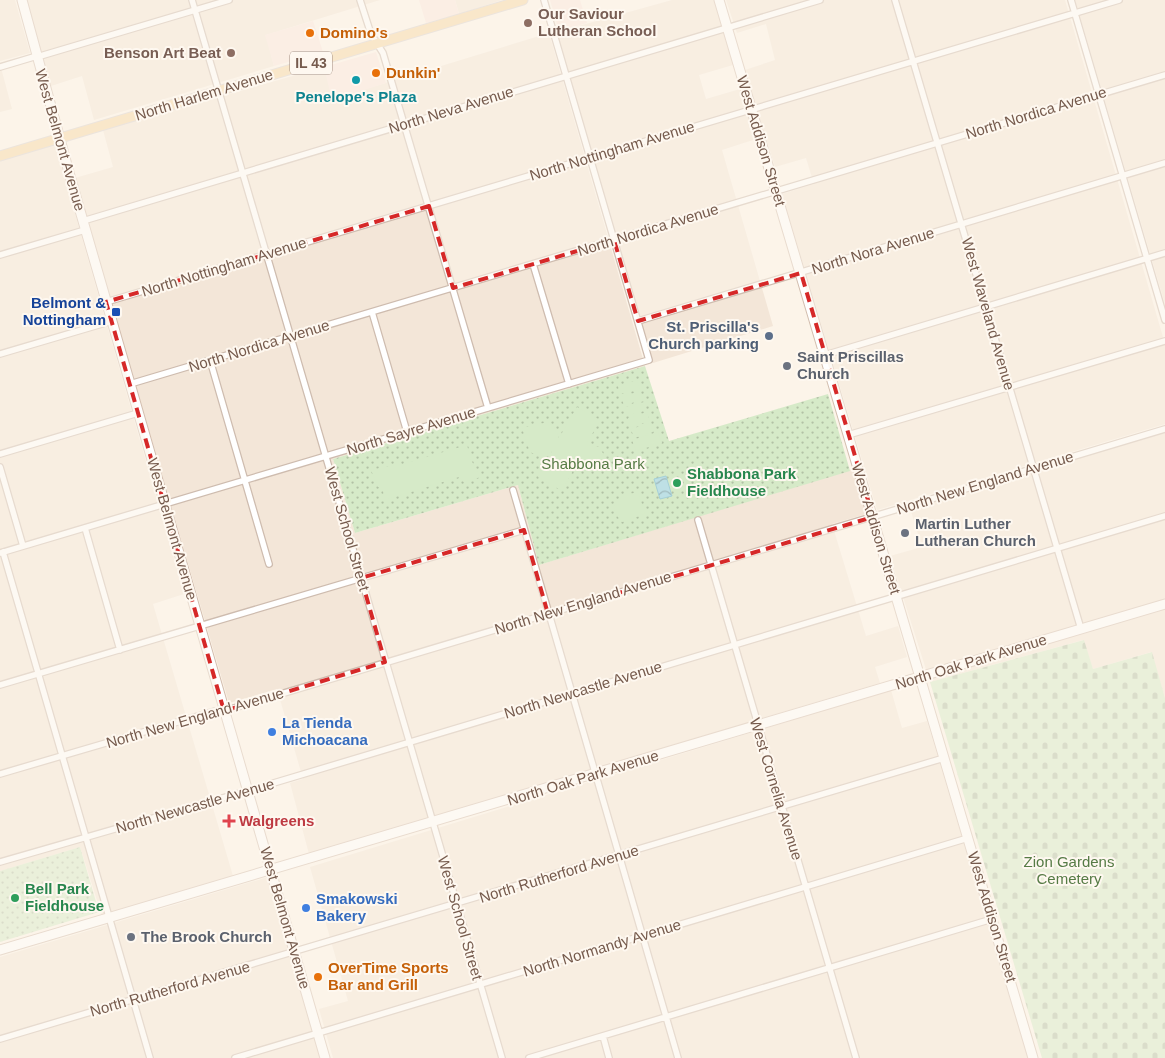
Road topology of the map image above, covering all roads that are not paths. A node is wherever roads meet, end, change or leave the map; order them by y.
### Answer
1 (22, 0) edge
2 (192, 0) edge
3 (229, 0) edge
4 (360, 0) edge
5 (523, 0) edge
6 (544, 0) edge
7 (719, 0) edge
8 (820, 0) edge
9 (895, 0) edge
10 (1071, 0) edge
11 (1119, 0) edge
12 (195, 10) junction
13 (1075, 13) junction
14 (728, 28) junction
15 (377, 44) junction
16 (37, 56) junction
17 (913, 62) junction
18 (0, 67) edge
19 (1165, 74) edge
20 (566, 76) junction
21 (219, 90) junction
22 (1099, 94) junction
23 (752, 110) junction
24 (404, 124) junction
25 (59, 138) junction
26 (937, 143) junction
27 (0, 156) edge
28 (590, 158) junction
29 (1165, 163) edge
30 (243, 173) junction
31 (1123, 176) junction
32 (776, 191) junction
33 (429, 206) junction
34 (84, 225) junction
35 (962, 225) junction
36 (614, 240) junction
37 (1165, 253) edge
38 (267, 254) junction
39 (0, 255) edge
40 (1147, 259) junction
41 (533, 264) junction
42 (800, 273) junction
43 (453, 288) junction
44 (106, 302) junction
45 (986, 307) junction
46 (372, 312) junction
47 (1165, 320) edge
48 (112, 321) junction
49 (638, 321) junction
50 (290, 336) junction
51 (1165, 341) edge
52 (0, 354) edge
53 (825, 355) junction
54 (210, 360) junction
55 (130, 384) junction
56 (569, 384) junction
57 (1010, 387) junction
58 (488, 408) junction
59 (138, 413) junction
60 (1165, 429) edge
61 (407, 432) junction
62 (848, 435) junction
63 (0, 454) edge
64 (326, 456) junction
65 (0, 467) edge
66 (1034, 468) junction
67 (245, 481) junction
68 (513, 490) dead end
69 (165, 504) junction
70 (1165, 516) edge
71 (872, 517) junction
72 (698, 520) dead end
73 (84, 528) junction
74 (524, 530) junction
75 (23, 546) junction
76 (1057, 548) junction
77 (2, 552) edge
78 (269, 564) dead end
79 (711, 565) junction
80 (361, 578) junction
81 (896, 596) junction
82 (1165, 604) edge
83 (548, 614) junction
84 (200, 626) junction
85 (1081, 629) junction
86 (734, 645) junction
87 (120, 650) junction
88 (386, 662) junction
89 (40, 674) junction
90 (920, 677) junction
91 (0, 685) edge
92 (571, 694) junction
93 (224, 711) junction
94 (757, 726) junction
95 (409, 742) junction
96 (63, 755) junction
97 (944, 758) junction
98 (0, 774) edge
99 (594, 774) junction
100 (247, 790) junction
101 (781, 807) junction
102 (432, 823) junction
103 (86, 837) junction
104 (968, 838) junction
105 (618, 856) junction
106 (0, 862) edge
107 (271, 871) junction
108 (805, 887) junction
109 (456, 904) junction
110 (109, 918) junction
111 (992, 919) junction
112 (642, 936) junction
113 (0, 950) edge
114 (295, 953) junction
115 (829, 968) junction
116 (480, 985) junction
117 (133, 1000) junction
118 (666, 1017) junction
119 (318, 1034) junction
120 (603, 1036) junction
121 (0, 1039) edge
122 (540, 1056) edge
123 (150, 1058) edge
124 (236, 1058) edge
125 (325, 1058) edge
126 (502, 1058) edge
127 (528, 1058) edge
128 (610, 1058) edge
129 (678, 1058) edge
130 (856, 1058) edge
131 (1033, 1058) edge

1 - 16 street, West Belmont Avenue
2 - 12 street, West School Street
3 - 12 street
4 - 15 street
5 - 15 main road, North Harlem Avenue / IL 43
6 - 20 street
7 - 14 street, West Addison Street
8 - 14 street, North Neva Avenue
9 - 17 street, West Waveland Avenue
10 - 13 street
11 - 13 street, North Nottingham Avenue
12 - 16 street
12 - 21 street, West School Street
13 - 17 street, North Nottingham Avenue
13 - 22 street
14 - 20 street, North Neva Avenue
14 - 23 street, West Addison Street
15 - 21 main road, North Harlem Avenue / IL 43
15 - 24 street
16 - 18 street
16 - 25 street, West Belmont Avenue
17 - 23 street, North Nottingham Avenue
17 - 26 street, West Waveland Avenue
19 - 22 street, North Nordica Avenue
20 - 24 street, North Neva Avenue
20 - 28 street
21 - 25 main road, North Harlem Avenue / IL 43
21 - 30 street, West School Street
22 - 26 street, North Nordica Avenue
22 - 31 street
23 - 28 street, North Nottingham Avenue
23 - 32 street, West Addison Street
24 - 30 street, North Neva Avenue
24 - 33 street
25 - 27 main road, North Harlem Avenue / IL 43
25 - 34 street, West Belmont Avenue
26 - 32 street, North Nordica Avenue
26 - 35 street, West Waveland Avenue
28 - 33 street, North Nottingham Avenue
28 - 36 street
29 - 31 street, North Nora Avenue
30 - 34 street, North Neva Avenue
30 - 38 street, West School Street
31 - 35 street, North Nora Avenue
31 - 40 street
32 - 36 street, North Nordica Avenue
32 - 42 street, West Addison Street
33 - 38 street, North Nottingham Avenue
33 - 43 street
34 - 39 street, North Neva Avenue
34 - 44 street, West Belmont Avenue
35 - 42 street, North Nora Avenue
35 - 45 street, West Waveland Avenue
36 - 41 street, North Nordica Avenue
36 - 49 street
37 - 40 street
38 - 44 street, North Nottingham Avenue
38 - 50 street, West School Street
40 - 45 street
40 - 47 street
41 - 43 street, North Nordica Avenue
41 - 56 street
42 - 49 street, North Nora Avenue
42 - 53 street, West Addison Street
43 - 46 street, North Nordica Avenue
43 - 58 street
44 - 48 street, West Belmont Avenue
45 - 53 street
45 - 57 street, West Waveland Avenue
46 - 50 street, North Nordica Avenue
46 - 61 street
48 - 52 street
48 - 55 street, West Belmont Avenue
49 - 56 street, North Sayre Avenue
50 - 54 street, North Nordica Avenue
50 - 64 street, West School Street
51 - 57 street
53 - 62 street, West Addison Street
54 - 55 street, North Nordica Avenue
54 - 67 street
55 - 59 street, West Belmont Avenue
56 - 58 street, North Sayre Avenue
57 - 62 street
57 - 66 street, West Waveland Avenue
58 - 61 street, North Sayre Avenue
59 - 63 street
59 - 69 street, West Belmont Avenue
60 - 66 street, North New England Avenue
61 - 64 street, North Sayre Avenue
62 - 71 street, West Addison Street
64 - 67 street, North Sayre Avenue
64 - 80 street, West School Street
65 - 75 street
66 - 71 street, North New England Avenue
66 - 76 street, West Waveland Avenue
67 - 69 street, North Sayre Avenue
67 - 78 street
68 - 74 street
69 - 73 street, North Sayre Avenue
69 - 84 street, West Belmont Avenue
70 - 76 street, North Newcastle Avenue
71 - 79 street, North New England Avenue
71 - 81 street, West Addison Street
72 - 79 street, West Cornelia Avenue
73 - 75 street, North Sayre Avenue
73 - 87 street
74 - 80 street
74 - 83 street
75 - 77 street, North Sayre Avenue
76 - 81 street, North Newcastle Avenue
76 - 85 street, West Waveland Avenue
77 - 89 street
79 - 83 street, North New England Avenue
79 - 86 street, West Cornelia Avenue
80 - 84 street
80 - 88 street, West School Street
81 - 86 street, North Newcastle Avenue
81 - 90 street, West Addison Street
82 - 85 street, North Oak Park Avenue
83 - 88 street, North New England Avenue
83 - 92 street
84 - 87 street
84 - 93 street, West Belmont Avenue
85 - 90 street, North Oak Park Avenue
86 - 92 street, North Newcastle Avenue
86 - 94 street, West Cornelia Avenue
87 - 89 street
88 - 93 street, North New England Avenue
88 - 95 street, West School Street
89 - 91 street
89 - 96 street
90 - 94 street, North Oak Park Avenue
90 - 97 street, West Addison Street
92 - 95 street, North Newcastle Avenue
92 - 99 street
93 - 96 street, North New England Avenue
93 - 100 street, West Belmont Avenue
94 - 99 street, North Oak Park Avenue
94 - 101 street, West Cornelia Avenue
95 - 100 street, North Newcastle Avenue
95 - 102 street, West School Street
96 - 98 street, North New England Avenue
96 - 103 street
97 - 101 street, North Rutherford Avenue
97 - 104 street, West Addison Street
99 - 102 street, North Oak Park Avenue
99 - 105 street
100 - 103 street, North Newcastle Avenue
100 - 107 street, West Belmont Avenue
101 - 105 street, North Rutherford Avenue
101 - 108 street, West Cornelia Avenue
102 - 107 street, North Oak Park Avenue
102 - 109 street, West School Street
103 - 106 street, North Newcastle Avenue
103 - 110 street
104 - 108 street, North Normandy Avenue
104 - 111 street, West Addison Street
105 - 109 street, North Rutherford Avenue
105 - 112 street
107 - 110 street, North Oak Park Avenue
107 - 114 street, West Belmont Avenue
108 - 112 street, North Normandy Avenue
108 - 115 street, West Cornelia Avenue
109 - 114 street, North Rutherford Avenue
109 - 116 street, West School Street
110 - 113 street, North Oak Park Avenue
110 - 117 street
111 - 115 street
111 - 131 street, West Addison Street
112 - 116 street, North Normandy Avenue
112 - 118 street
114 - 117 street, North Rutherford Avenue
114 - 119 street, West Belmont Avenue
115 - 118 street
115 - 130 street, West Cornelia Avenue
116 - 119 street, North Normandy Avenue
116 - 126 street, West School Street
117 - 121 street, North Rutherford Avenue
117 - 123 street
118 - 120 street
118 - 129 street
119 - 124 street, North Normandy Avenue
119 - 125 street, West Belmont Avenue
120 - 122 street
120 - 128 street
122 - 127 street

